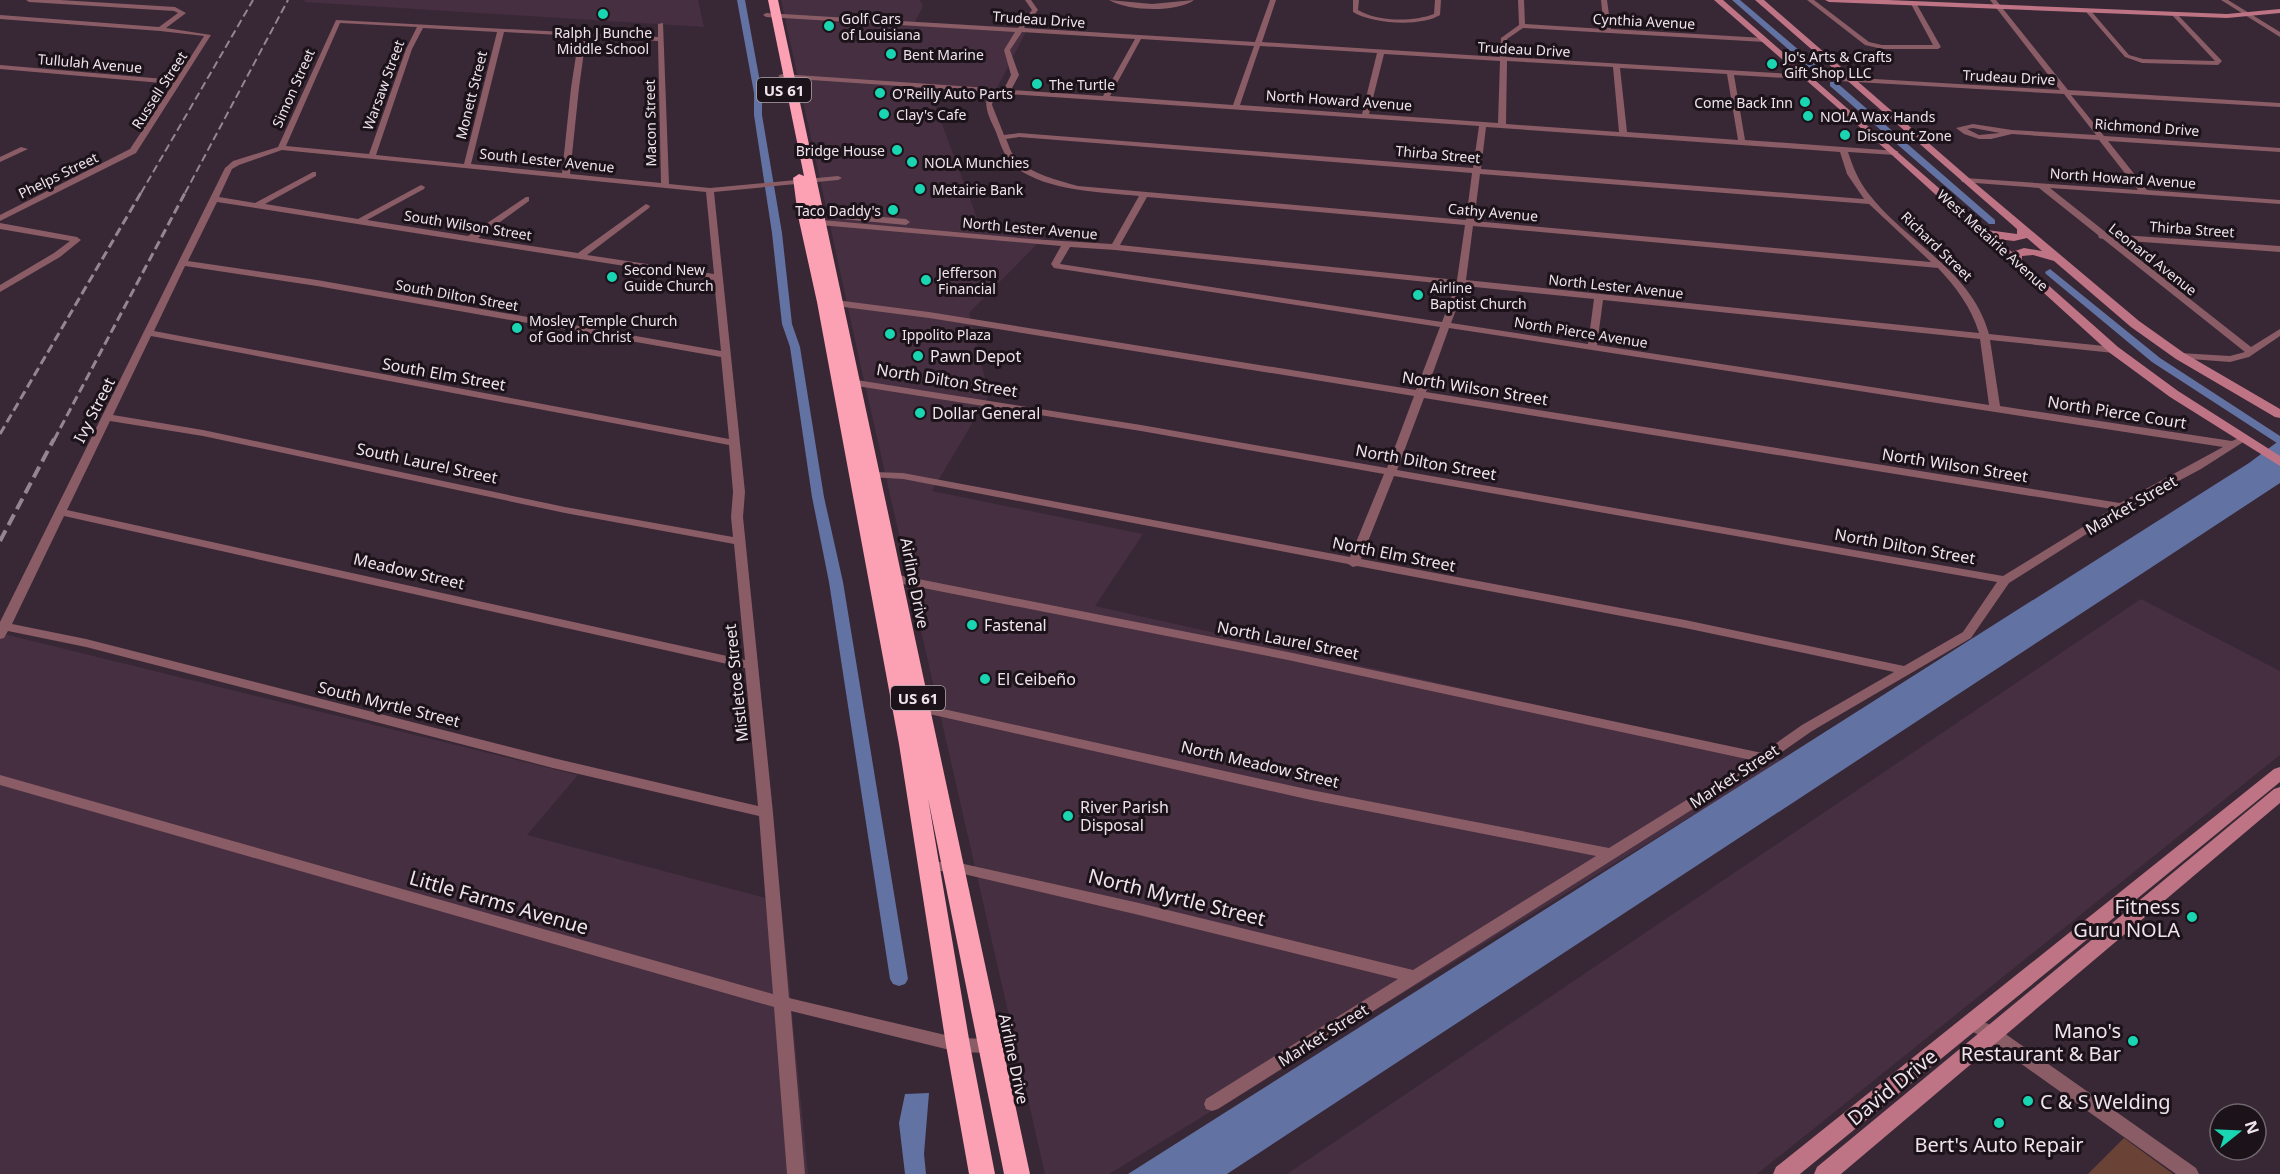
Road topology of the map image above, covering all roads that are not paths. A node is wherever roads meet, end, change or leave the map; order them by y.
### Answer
1 (29, 0) edge
2 (764, 0) edge
3 (774, 0) edge
4 (1028, 0) edge
5 (1112, 0) edge
6 (1191, 0) edge
7 (1273, 0) edge
8 (1356, 0) edge
9 (1438, 0) edge
10 (1521, 0) edge
11 (1604, 0) edge
12 (1718, 0) edge
13 (1759, 0) edge
14 (1810, 0) edge
15 (1829, 0) edge
16 (1993, 0) edge
17 (2223, 0) edge
18 (1914, 4) junction
19 (2000, 8) junction
20 (2280, 11) edge
21 (2089, 12) junction
22 (771, 15) junction
23 (2175, 15) junction
24 (2248, 15) junction
25 (0, 17) edge
26 (661, 24) dead end
27 (421, 25) junction
28 (1522, 26) junction
29 (160, 29) junction
30 (501, 30) junction
31 (1020, 30) junction
32 (1608, 31) junction
33 (583, 35) junction
34 (2280, 35) edge
35 (1139, 37) junction
36 (662, 39) junction
37 (1764, 40) junction
38 (1257, 45) junction
39 (1381, 53) junction
40 (1505, 60) junction
41 (0, 67) edge
42 (1616, 67) junction
43 (1730, 74) junction
44 (786, 76) junction
45 (1809, 79) junction
46 (1852, 81) junction
47 (177, 82) junction
48 (991, 89) junction
49 (1007, 90) junction
50 (2064, 92) junction
51 (1106, 97) junction
52 (2280, 105) edge
53 (1236, 107) junction
54 (1365, 116) junction
55 (1483, 124) junction
56 (1502, 125) junction
57 (2012, 132) junction
58 (1623, 134) junction
59 (1002, 137) junction
60 (2100, 137) junction
61 (1742, 143) junction
62 (281, 148) junction
63 (24, 149) dead end
64 (1843, 150) junction
65 (2280, 150) edge
66 (1895, 153) junction
67 (128, 155) joint
68 (372, 156) junction
69 (0, 160) edge
70 (466, 166) junction
71 (1475, 171) junction
72 (313, 174) dead end
73 (566, 176) junction
74 (838, 178) dead end
75 (1965, 180) junction
76 (805, 181) junction
77 (2041, 185) junction
78 (665, 186) junction
79 (421, 187) dead end
80 (710, 190) junction
81 (2145, 193) junction
82 (1144, 194) junction
83 (214, 199) junction
84 (526, 199) dead end
85 (1871, 202) junction
86 (2280, 202) edge
87 (258, 206) junction
88 (646, 206) dead end
89 (0, 218) edge
90 (812, 218) junction
91 (360, 221) junction
92 (904, 222) junction
93 (1469, 224) junction
94 (0, 226) edge
95 (1978, 226) junction
96 (2022, 228) junction
97 (897, 230) junction
98 (945, 230) junction
99 (2102, 236) junction
100 (470, 239) junction
101 (1067, 244) junction
102 (1115, 247) junction
103 (2280, 249) edge
104 (580, 256) junction
105 (2017, 261) junction
106 (183, 263) junction
107 (1939, 265) junction
108 (2068, 267) junction
109 (718, 278) junction
110 (1461, 284) junction
111 (0, 290) edge
112 (1599, 298) junction
113 (830, 302) junction
114 (1446, 326) junction
115 (2280, 332) edge
116 (149, 333) junction
117 (1985, 337) junction
118 (1592, 347) junction
119 (2114, 350) junction
120 (2250, 351) junction
121 (726, 355) junction
122 (2180, 356) junction
123 (847, 381) junction
124 (1420, 394) junction
125 (1995, 409) junction
126 (2280, 414) edge
127 (107, 417) junction
128 (734, 443) junction
129 (2244, 443) junction
130 (2280, 462) edge
131 (1391, 473) junction
132 (873, 475) junction
133 (2122, 507) junction
134 (60, 512) junction
135 (740, 542) junction
136 (1353, 563) junction
137 (886, 577) junction
138 (2005, 580) junction
139 (2, 630) edge
140 (750, 665) junction
141 (1908, 671) junction
142 (911, 708) junction
143 (1764, 758) junction
144 (2280, 773) edge
145 (0, 780) edge
146 (2280, 793) edge
147 (766, 813) junction
148 (1610, 854) junction
149 (929, 866) junction
150 (955, 867) junction
151 (1414, 977) junction
152 (782, 1004) junction
153 (1971, 1023) junction
154 (1991, 1033) junction
155 (958, 1044) junction
156 (991, 1046) junction
157 (1212, 1104) dead end
158 (796, 1174) edge
159 (982, 1174) edge
160 (1017, 1174) edge
161 (1784, 1174) edge
162 (1825, 1174) edge
163 (2190, 1174) edge

1 - 29 street
2 - 22 highway, Airline Drive / US 61
3 - 22 highway, Airline Drive / US 61
4 - 31 street
5 - 6 street
7 - 38 street
8 - 9 street
10 - 28 street
11 - 32 street
12 - 37 main road, West Metairie Avenue
13 - 46 main road, West Metairie Avenue
14 - 18 street
15 - 18 main road
16 - 19 street
17 - 24 street
18 - 19 main road
19 - 21 main road
19 - 50 street
20 - 24 main road
21 - 23 main road
21 - 23 street
22 - 31 street, Trudeau Drive
22 - 44 highway, Airline Drive / US 61
23 - 24 main road
24 - 34 street
25 - 29 street
26 - 36 street, Macon Street
27 - 30 street
27 - 62 street, Simon Street
27 - 68 street, Warsaw Street
28 - 32 street, Cynthia Avenue
28 - 40 street
29 - 47 street, Russell Street
30 - 33 street
30 - 70 street, Monett Street
31 - 35 street, Trudeau Drive
31 - 49 street
32 - 37 street, Cynthia Avenue
33 - 36 street
33 - 73 street
35 - 38 street, Trudeau Drive
35 - 51 street
36 - 78 street, Macon Street
37 - 45 main road, West Metairie Avenue
38 - 39 street, Trudeau Drive
38 - 53 street
39 - 40 street, Trudeau Drive
39 - 54 street
40 - 42 street, Trudeau Drive
40 - 56 street
41 - 47 street, Tullulah Avenue
42 - 43 street, Trudeau Drive
42 - 58 street
43 - 45 street, Trudeau Drive
43 - 61 street
44 - 48 street, North Howard Avenue
44 - 76 highway, Airline Drive / US 61
45 - 46 street, Trudeau Drive
45 - 66 main road, West Metairie Avenue
46 - 50 street, Trudeau Drive
46 - 75 main road, West Metairie Avenue
47 - 67 street, Russell Street
48 - 49 street, North Howard Avenue
48 - 59 street, Cathy Avenue
49 - 51 street, North Howard Avenue
50 - 52 street, Trudeau Drive
50 - 60 street
51 - 53 street, North Howard Avenue
53 - 54 street, North Howard Avenue
54 - 55 street, North Howard Avenue
55 - 56 street, North Howard Avenue
55 - 71 street
56 - 58 street, North Howard Avenue
57 - 57 street, Richmond Drive
57 - 60 street, Richmond Drive
58 - 61 street, North Howard Avenue
59 - 71 street, Thirba Street
59 - 82 street, Cathy Avenue
60 - 65 street, Richmond Drive
60 - 81 street
61 - 64 street, North Howard Avenue
62 - 68 street, South Lester Avenue
62 - 83 street, Simon Street
63 - 69 street
64 - 66 street, North Howard Avenue
64 - 85 street, Richard Street
66 - 95 main road, West Metairie Avenue
67 - 89 street, Phelps Street
68 - 70 street, South Lester Avenue
70 - 73 street, South Lester Avenue
71 - 85 street, Thirba Street
71 - 93 street
72 - 87 street
73 - 78 street, South Lester Avenue
74 - 76 street, South Lester Avenue
75 - 77 street, North Howard Avenue
75 - 96 main road, West Metairie Avenue
76 - 80 street, South Lester Avenue
76 - 90 highway, Airline Drive / US 61
77 - 81 street, North Howard Avenue
77 - 99 street, Leonard Avenue
78 - 80 street, South Lester Avenue
79 - 91 street
80 - 109 street, Mistletoe Street
81 - 86 street, North Howard Avenue
82 - 93 street, Cathy Avenue
82 - 102 street
83 - 87 street, South Wilson Street
83 - 106 street, Ivy Street
84 - 100 street
85 - 107 street, Richard Street
87 - 91 street, South Wilson Street
88 - 104 street
90 - 92 street, North Lester Avenue
90 - 97 street, North Lester Avenue
90 - 113 highway, Airline Drive / US 61
91 - 100 street, South Wilson Street
92 - 97 street
92 - 98 street, North Lester Avenue
93 - 107 street, Cathy Avenue
93 - 110 street
94 - 111 street
95 - 96 main road
95 - 105 main road, West Metairie Avenue
96 - 108 main road, West Metairie Avenue
97 - 98 street, North Lester Avenue
98 - 101 street, North Lester Avenue
98 - 102 street, North Lester Avenue
99 - 103 street, Thirba Street
99 - 120 street, Leonard Avenue
100 - 104 street, South Wilson Street
101 - 102 street, North Lester Avenue
101 - 114 street, North Pierce Avenue
102 - 110 street, North Lester Avenue
104 - 109 street, South Wilson Street
105 - 108 main road
105 - 119 main road, West Metairie Avenue
106 - 116 street, Ivy Street
106 - 121 street, South Dilton Street
107 - 117 street, Richard Street
108 - 122 main road, West Metairie Avenue
109 - 121 street, Mistletoe Street
110 - 112 street, North Lester Avenue
110 - 114 street
112 - 117 street, North Lester Avenue
112 - 118 street
113 - 123 highway, Airline Drive / US 61
113 - 124 street, North Wilson Street
114 - 118 street, North Pierce Avenue
114 - 124 street
115 - 120 street
116 - 127 street, Ivy Street
116 - 128 street, South Elm Street
117 - 119 street, North Lester Avenue
117 - 125 street, Richard Street
118 - 125 street, North Pierce Avenue
119 - 129 main road, West Metairie Avenue
120 - 122 street
121 - 128 street, Mistletoe Street
122 - 126 main road, West Metairie Avenue
123 - 131 street, North Dilton Street
123 - 132 highway, Airline Drive / US 61
123 - 137 highway, Airline Drive / US 61
124 - 131 street
124 - 133 street, North Wilson Street
125 - 129 street, North Pierce Court
127 - 134 street, Ivy Street
127 - 135 street, South Laurel Street
128 - 135 street, Mistletoe Street
129 - 130 main road, West Metairie Avenue
129 - 133 street, Market Street
131 - 136 street
131 - 138 street, North Dilton Street
132 - 136 street, North Elm Street
132 - 137 highway, Airline Drive / US 61
133 - 138 street, Market Street
134 - 139 street, Ivy Street
134 - 140 street, Meadow Street
135 - 140 street, Mistletoe Street
136 - 141 street, North Elm Street
137 - 142 highway, Airline Drive / US 61
137 - 143 street, North Laurel Street
138 - 141 street, Market Street
139 - 147 street, South Myrtle Street
140 - 147 street, Mistletoe Street
141 - 143 street, Market Street
142 - 148 street, North Meadow Street
142 - 149 highway, Airline Drive / US 61
142 - 150 highway, Airline Drive / US 61
143 - 148 street, Market Street
144 - 153 main road, David Drive
145 - 152 street, Little Farms Avenue
146 - 154 main road, David Drive
147 - 152 street, Mistletoe Street
148 - 151 street, Market Street
149 - 150 street, North Myrtle Street
149 - 155 highway, Airline Drive / US 61
150 - 151 street, North Myrtle Street
150 - 156 highway, Airline Drive / US 61
151 - 157 street, Market Street
152 - 155 street, Little Farms Avenue
152 - 158 street, Mistletoe Street
153 - 154 street
153 - 161 main road, David Drive
154 - 162 main road, David Drive
154 - 163 street
155 - 156 street, Little Farms Avenue
155 - 159 highway, Airline Drive / US 61
156 - 160 highway, Airline Drive / US 61

